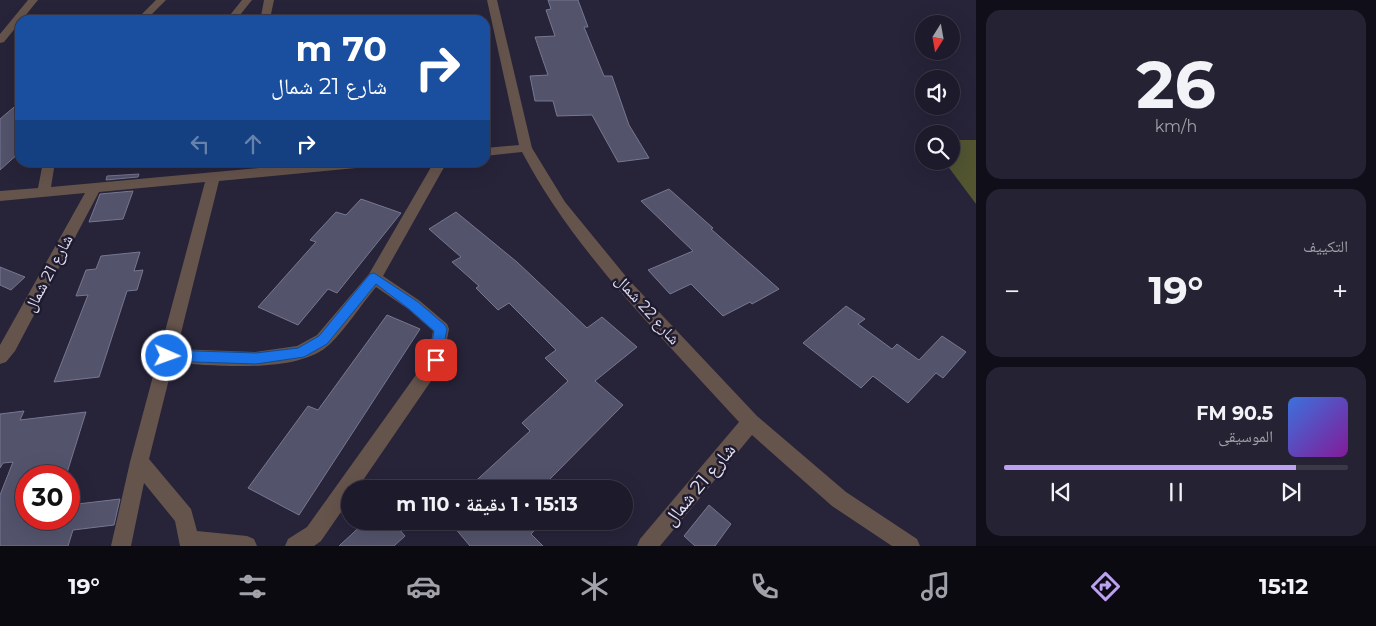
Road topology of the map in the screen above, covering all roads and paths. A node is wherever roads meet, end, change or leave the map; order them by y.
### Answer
1 (33, 0) edge
2 (161, 0) edge
3 (247, 0) edge
4 (270, 0) edge
5 (492, 0) edge
6 (21, 15) edge
7 (146, 15) edge
8 (235, 15) edge
9 (266, 15) edge
10 (15, 22) edge
11 (0, 40) edge
12 (526, 148) junction
13 (490, 152) edge
14 (48, 167) edge
15 (322, 167) edge
16 (438, 167) edge
17 (213, 177) junction
18 (94, 188) junction
19 (44, 192) junction
20 (0, 196) edge
21 (374, 278) junction
22 (167, 356) junction
23 (0, 357) edge
24 (751, 422) junction
25 (139, 462) junction
26 (190, 543) edge
27 (121, 546) edge
28 (247, 546) edge
29 (295, 546) edge
30 (647, 546) edge
31 (910, 546) edge

1 - 6 street
2 - 7 street
3 - 8 street
4 - 9 street
5 - 12 street, شارع 22 شمال
10 - 11 street
12 - 13 street
12 - 24 street, شارع 22 شمال
14 - 19 street
15 - 17 street
16 - 21 street
17 - 18 street
17 - 22 street
18 - 19 street
18 - 23 street, شارع 21 شمال
19 - 20 street
21 - 22 street
21 - 29 street
22 - 25 street
24 - 30 street, شارع 21 شمال
24 - 31 street, شارع 22 شمال
25 - 26 street
25 - 27 street
26 - 28 street

